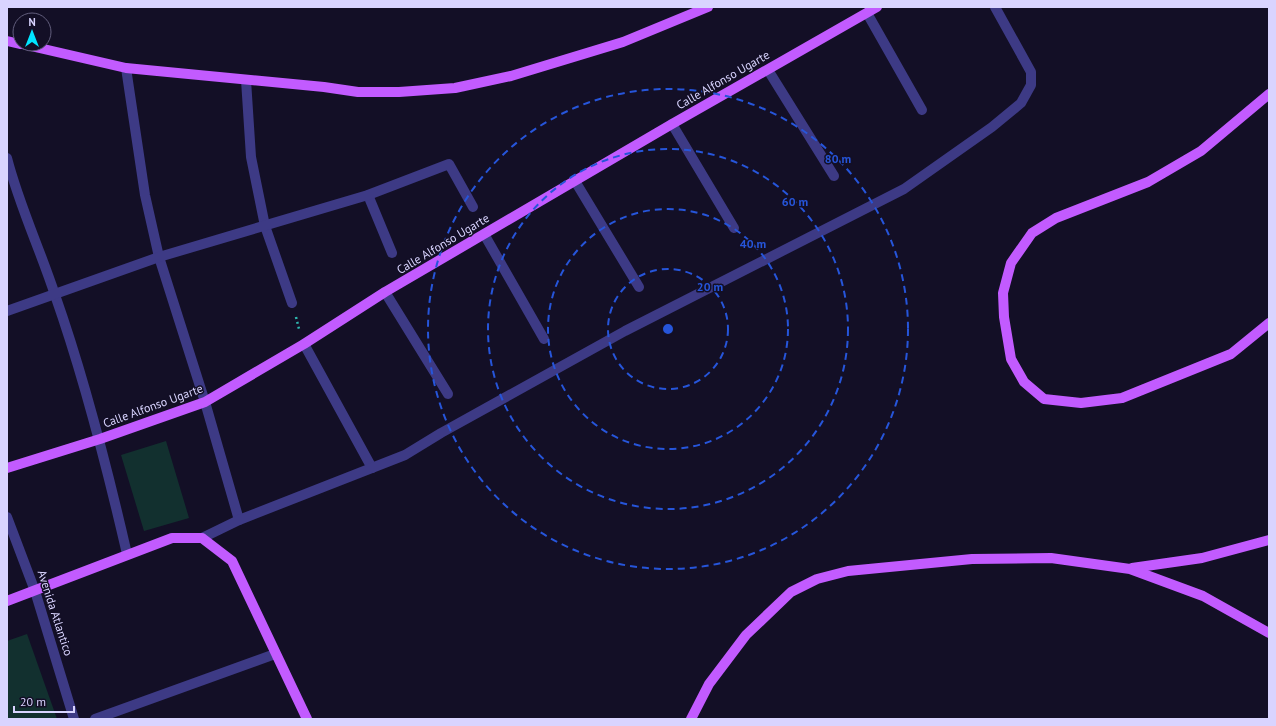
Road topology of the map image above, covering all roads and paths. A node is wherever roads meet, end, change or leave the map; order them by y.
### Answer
1 (708, 7) edge
2 (877, 7) edge
3 (995, 7) edge
4 (867, 13) junction
5 (52, 51) edge
6 (126, 68) junction
7 (768, 70) junction
8 (246, 80) junction
9 (1269, 94) edge
10 (922, 110) dead end
11 (672, 124) junction
12 (7, 158) edge
13 (834, 176) dead end
14 (575, 181) junction
15 (368, 194) junction
16 (473, 207) dead end
17 (265, 226) junction
18 (734, 228) dead end
19 (484, 234) junction
20 (392, 253) dead end
21 (159, 257) junction
22 (639, 287) dead end
23 (385, 292) junction
24 (55, 294) junction
25 (292, 303) joint
26 (7, 311) edge
27 (1269, 323) edge
28 (544, 339) dead end
29 (304, 344) junction
30 (448, 394) dead end
31 (205, 402) junction
32 (100, 439) junction
33 (7, 468) edge
34 (372, 468) junction
35 (7, 517) edge
36 (239, 520) junction
37 (202, 538) junction
38 (1269, 540) edge
39 (127, 554) junction
40 (1130, 569) junction
41 (35, 592) junction
42 (7, 601) edge
43 (1269, 633) edge
44 (274, 654) junction
45 (74, 719) edge
46 (95, 719) edge
47 (307, 719) edge
48 (691, 719) edge

1 - 8 main road
2 - 4 main road, Calle Alfonso Ugarte
3 - 34 street
4 - 7 main road, Calle Alfonso Ugarte
4 - 10 street
5 - 6 main road
6 - 8 main road
6 - 21 street
7 - 11 main road, Calle Alfonso Ugarte
7 - 13 street
8 - 17 street
9 - 27 main road
11 - 14 main road, Calle Alfonso Ugarte
11 - 18 street
12 - 24 street
14 - 19 main road, Calle Alfonso Ugarte
14 - 22 street
15 - 16 street
15 - 17 street
15 - 20 street
17 - 21 street
17 - 25 street
19 - 23 main road, Calle Alfonso Ugarte
19 - 28 street
21 - 24 street
21 - 31 street
23 - 29 main road, Calle Alfonso Ugarte
23 - 30 street
24 - 26 street
24 - 32 street
25 - 29 path
29 - 31 main road, Calle Alfonso Ugarte
29 - 34 street
31 - 32 main road, Calle Alfonso Ugarte
31 - 36 street
32 - 33 main road, Calle Alfonso Ugarte
32 - 39 street
34 - 36 street
35 - 41 street, Avenida Atlantico
36 - 37 street
37 - 39 main road
37 - 44 main road
38 - 40 main road
39 - 41 main road
40 - 43 main road
40 - 48 main road
41 - 42 main road
41 - 45 street, Avenida Atlantico
44 - 46 street
44 - 47 main road

